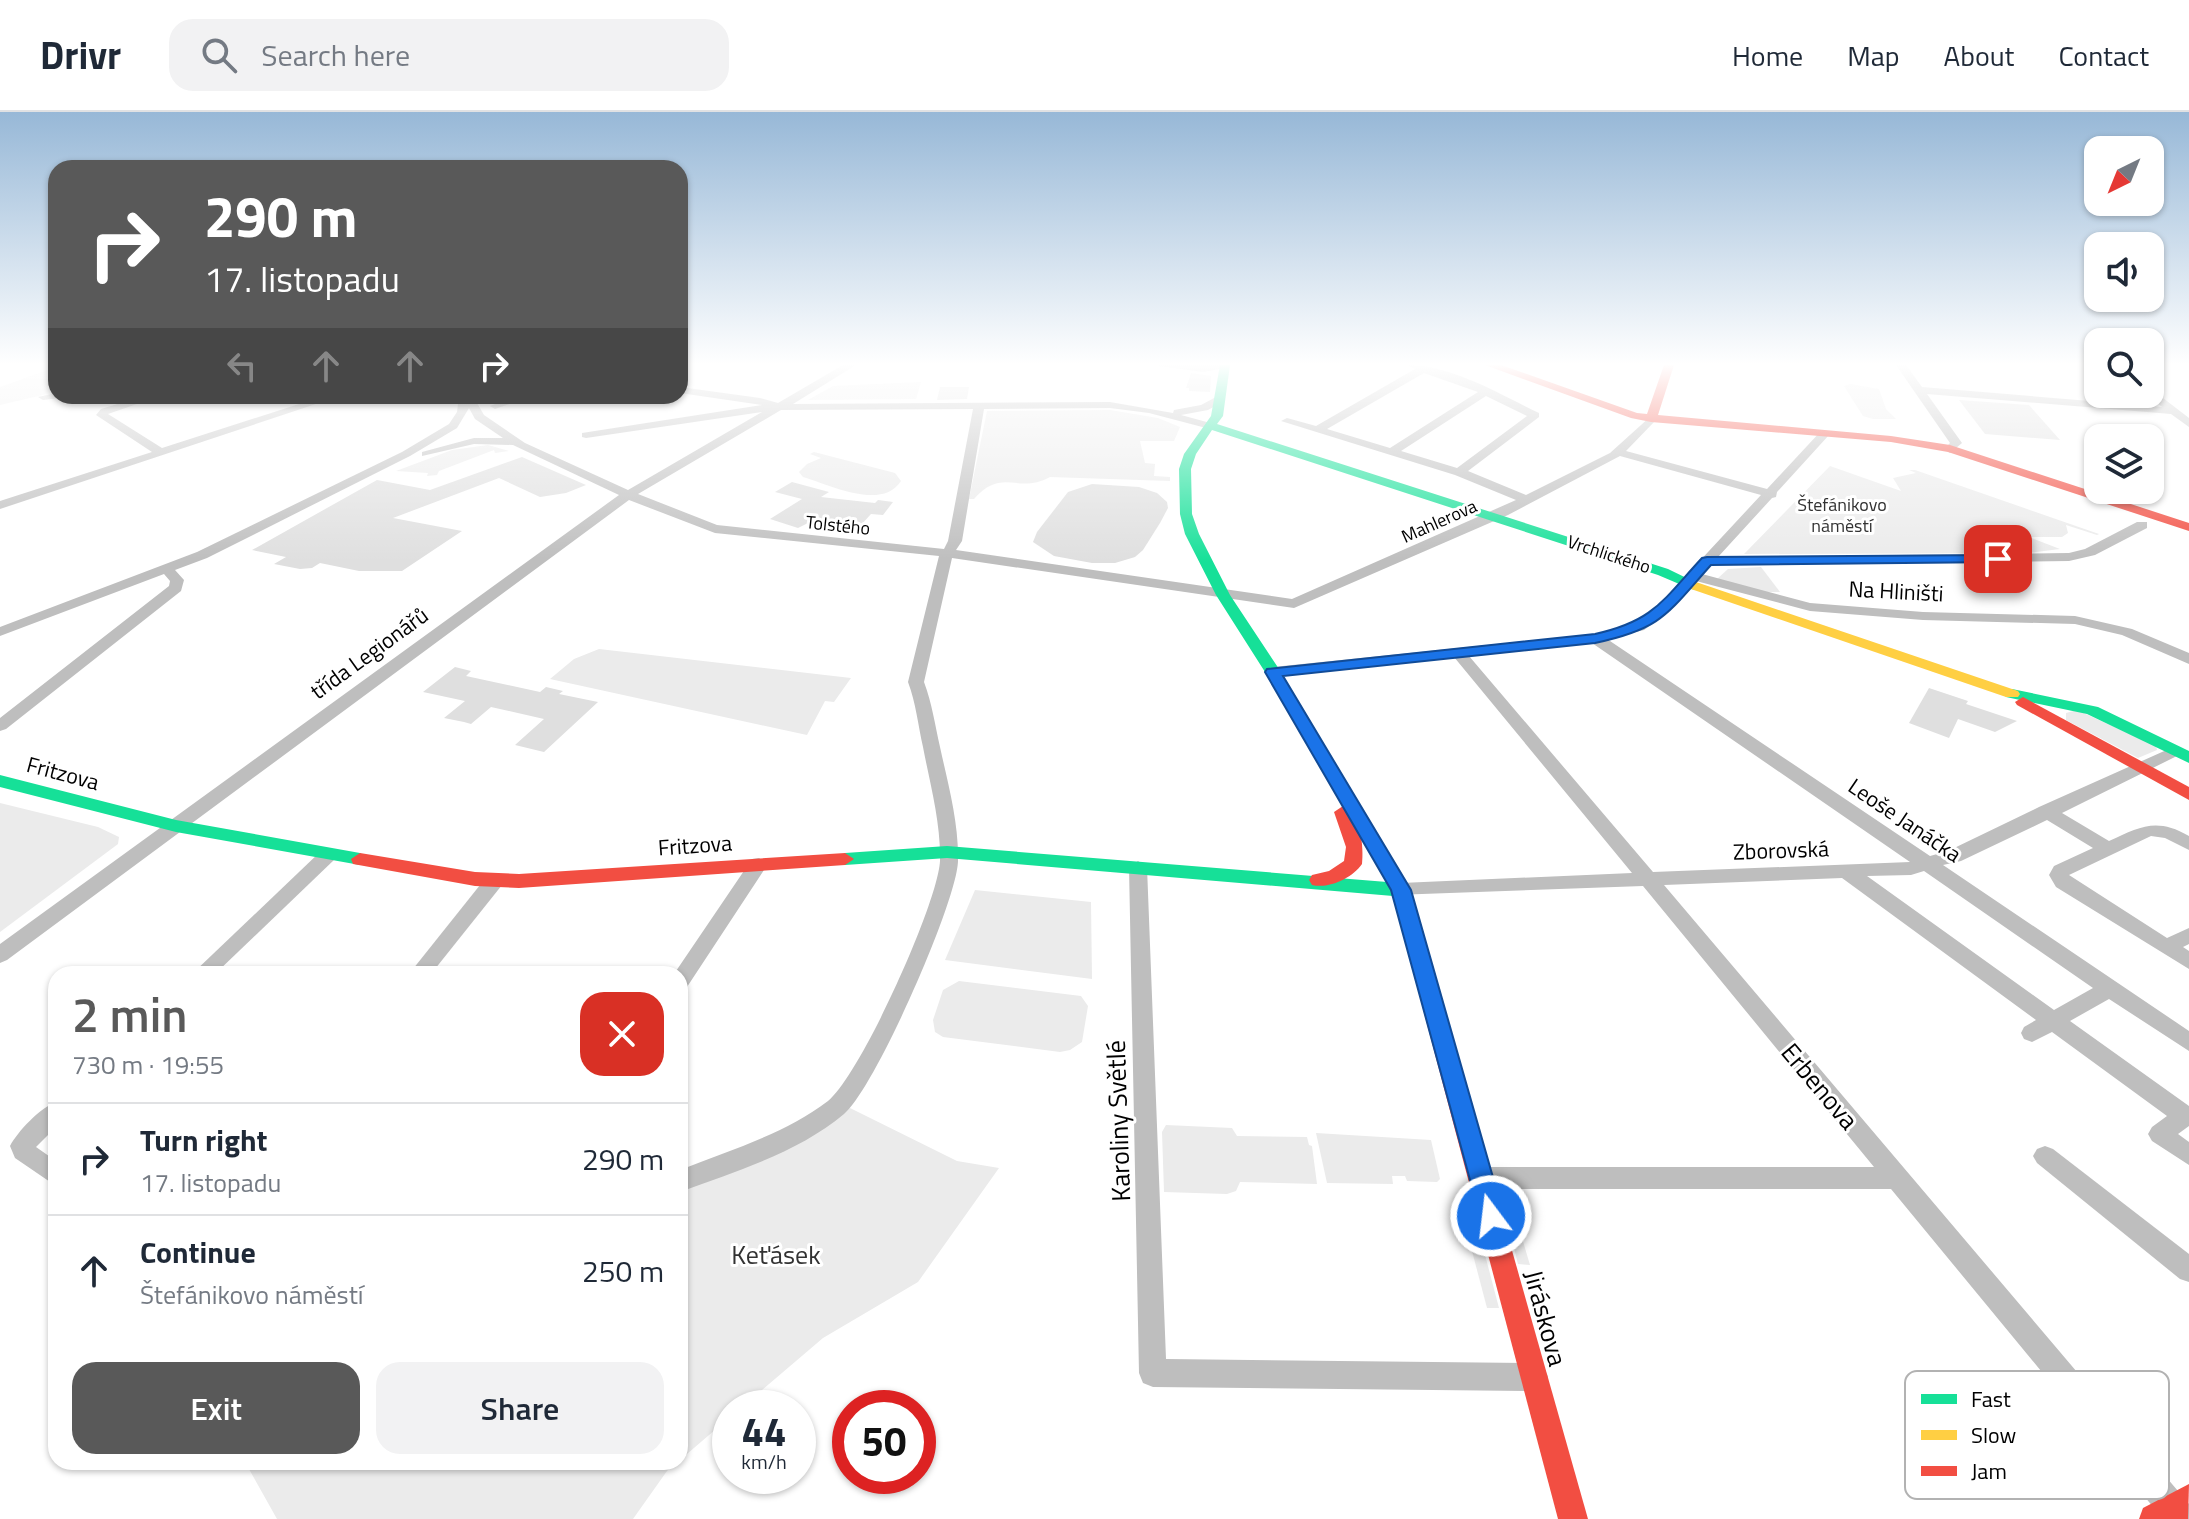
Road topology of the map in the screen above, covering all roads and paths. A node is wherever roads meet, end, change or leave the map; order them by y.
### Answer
1 (127, 431) edge
2 (227, 431) edge
3 (446, 431) edge
4 (486, 431) edge
5 (489, 431) edge
6 (616, 431) edge
7 (738, 431) edge
8 (974, 431) edge
9 (1207, 431) edge
10 (1226, 431) edge
11 (1320, 431) edge
12 (1424, 431) edge
13 (1514, 431) edge
14 (1639, 431) edge
15 (1796, 431) edge
16 (1947, 431) edge
17 (1825, 433) junction
18 (586, 435) dead end
19 (1254, 439) junction
20 (521, 445) junction
21 (1950, 449) junction
22 (1192, 451) junction
23 (160, 452) junction
24 (1391, 452) junction
25 (1618, 452) junction
26 (407, 457) junction
27 (1459, 472) junction
28 (1772, 494) junction
29 (629, 495) junction
30 (1526, 500) junction
31 (0, 505) edge
32 (1492, 517) junction
33 (2142, 525) dead end
34 (2189, 527) edge
35 (947, 553) junction
36 (1707, 561) junction
37 (166, 569) junction
38 (1210, 569) junction
39 (1691, 580) junction
40 (1160, 585) junction
41 (1223, 595) junction
42 (0, 632) edge
43 (1595, 638) junction
44 (1458, 652) junction
45 (2189, 659) edge
46 (1273, 672) junction
47 (2004, 692) junction
48 (0, 726) edge
49 (2183, 755) edge
50 (2143, 768) junction
51 (0, 781) edge
52 (1340, 786) junction
53 (2189, 794) edge
54 (2045, 811) junction
55 (176, 826) junction
56 (2189, 844) edge
57 (2108, 849) junction
58 (947, 852) junction
59 (328, 855) junction
60 (759, 864) junction
61 (1928, 865) junction
62 (1138, 867) junction
63 (1846, 871) junction
64 (495, 880) junction
65 (1648, 880) junction
66 (1307, 882) junction
67 (1401, 890) junction
68 (2189, 935) edge
69 (2167, 947) junction
70 (0, 955) edge
71 (2189, 961) edge
72 (210, 966) edge
73 (425, 966) edge
74 (688, 969) edge
75 (2110, 988) junction
76 (2053, 1020) junction
77 (2032, 1033) dead end
78 (2189, 1042) edge
79 (48, 1120) edge
80 (2189, 1155) edge
81 (2045, 1156) dead end
82 (48, 1169) edge
83 (688, 1178) edge
84 (1480, 1178) junction
85 (1897, 1178) junction
86 (2189, 1270) edge
87 (2058, 1371) edge
88 (1534, 1377) junction
89 (1573, 1519) edge

1 - 23 street
2 - 23 street
3 - 26 street
4 - 26 street
5 - 20 street, Tolstého
6 - 18 street
7 - 29 street, třída Legionářů
8 - 35 street
9 - 22 street, Jiráskova
10 - 19 street, Vrchlického
11 - 24 street
12 - 24 street
13 - 27 street
14 - 25 street, Mahlerova
15 - 17 street
16 - 21 street
17 - 21 street
17 - 28 street
19 - 22 street
19 - 32 street, Vrchlického
20 - 26 street
20 - 29 street, Tolstého
21 - 34 street
22 - 38 street, Jiráskova
23 - 31 street
24 - 27 street
25 - 28 street
25 - 30 street, Mahlerova
26 - 37 street
27 - 30 street
28 - 36 street
29 - 35 street, Tolstého
29 - 55 street, třída Legionářů
30 - 32 street, Mahlerova
32 - 39 street, Vrchlického
32 - 41 street, Mahlerova
33 - 36 street
35 - 40 street, Tolstého
35 - 58 street
36 - 39 street
37 - 42 street
37 - 48 street
38 - 40 street
38 - 41 street, Jiráskova
39 - 43 street
39 - 45 street, Na Hliništi
39 - 47 street, Vrchlického
40 - 41 street, Tolstého
41 - 46 street, Jiráskova
43 - 44 street
43 - 61 street, Leoše Janáčka
44 - 46 street
44 - 65 street, Erbenova
46 - 52 street, Jiráskova
47 - 49 street, Vrchlického
47 - 50 street, Vrchlického
49 - 50 street, Zborovská
50 - 53 street, Vrchlického
50 - 54 street, Zborovská
51 - 55 street, Fritzova
52 - 66 street
52 - 67 street, Jiráskova
54 - 57 street
54 - 61 street, Zborovská
55 - 59 street, Fritzova
55 - 70 street, třída Legionářů
56 - 57 street
57 - 69 street
58 - 60 street, Fritzova
58 - 62 street, Fritzova
58 - 83 street
59 - 64 street, Fritzova
59 - 72 street
60 - 64 street, Fritzova
60 - 74 street
61 - 63 street, Zborovská
61 - 75 street, Leoše Janáčka
62 - 66 street, Fritzova
62 - 88 street, Karoliny Světlé
63 - 65 street, Zborovská
63 - 76 street
64 - 73 street
65 - 67 street, Zborovská
65 - 85 street, Erbenova
66 - 67 street, Fritzova
67 - 84 street, Jiráskova
68 - 69 street
69 - 71 street
75 - 76 street
75 - 78 street, Leoše Janáčka
76 - 77 street
76 - 80 street
79 - 82 street
81 - 86 street
84 - 85 street
84 - 88 street, Jiráskova
85 - 87 street, Erbenova
88 - 89 street, Jiráskova

